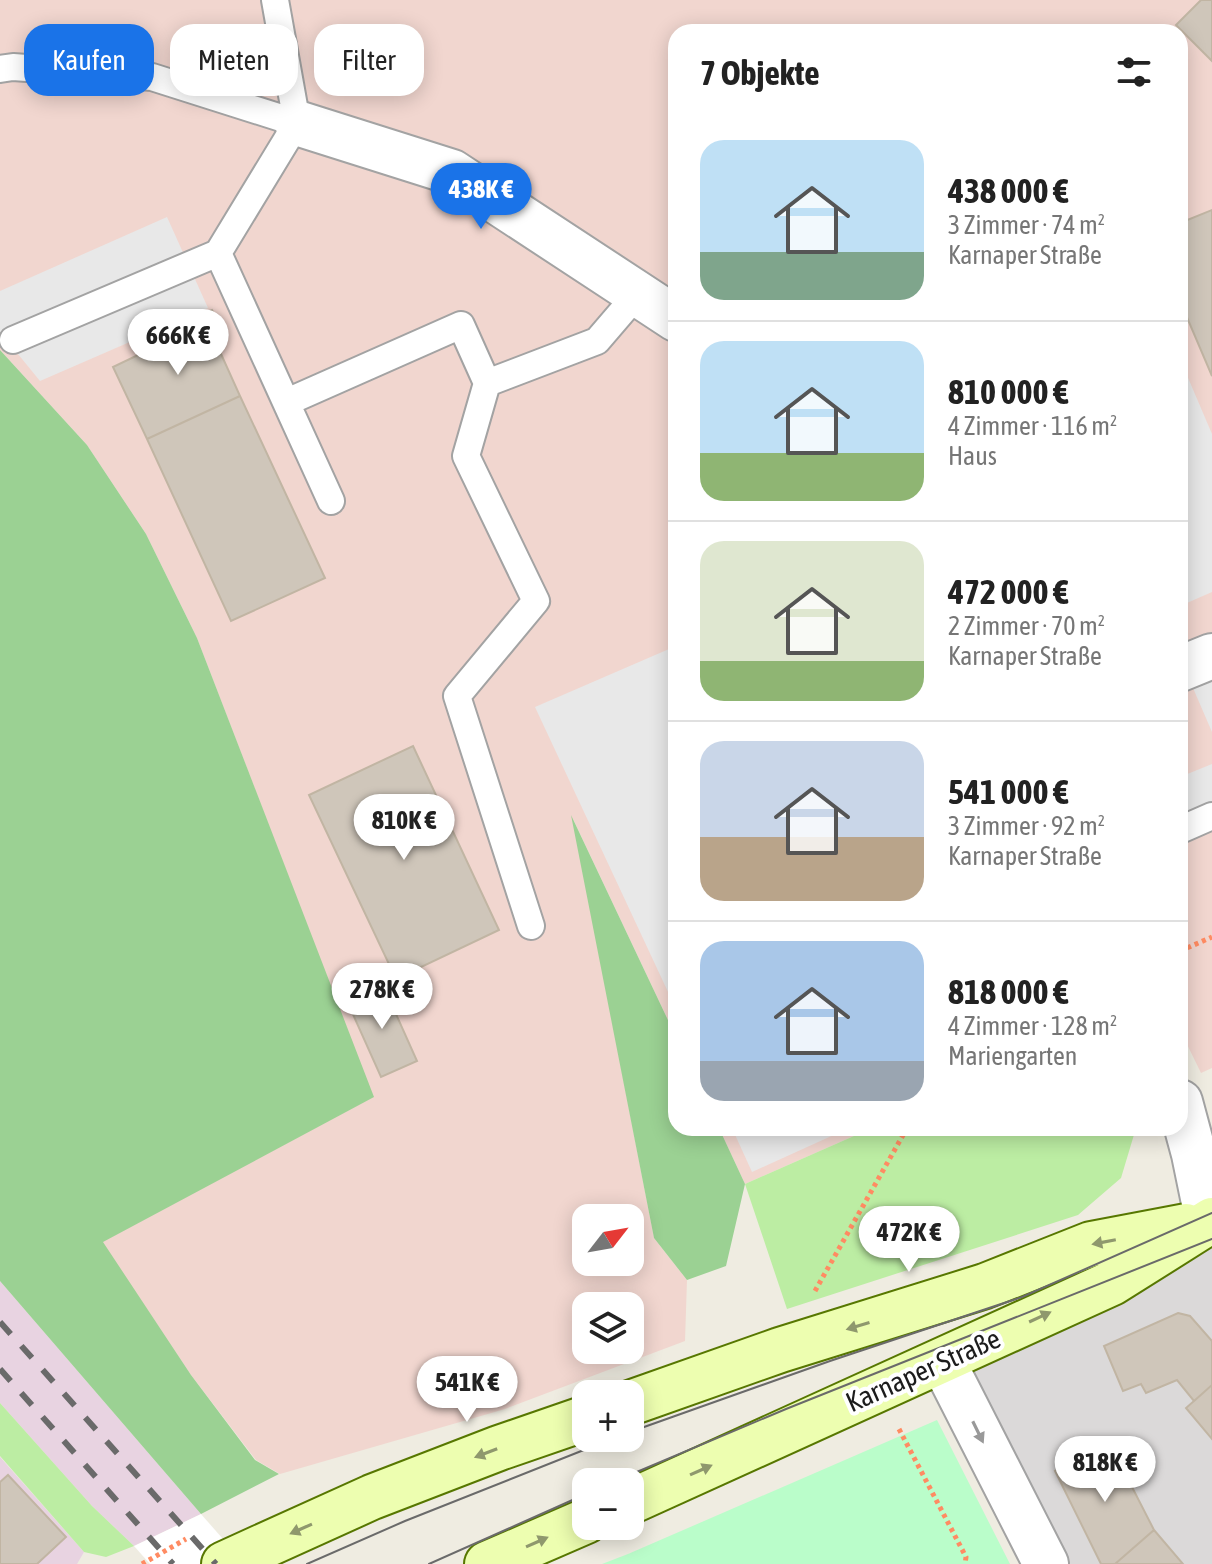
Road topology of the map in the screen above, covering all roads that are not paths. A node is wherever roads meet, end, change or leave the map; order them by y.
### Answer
1 (275, 0) edge
2 (0, 69) edge
3 (297, 123) junction
4 (218, 253) junction
5 (639, 292) junction
6 (668, 313) edge
7 (13, 340) dead end
8 (487, 383) junction
9 (287, 402) junction
10 (331, 501) dead end
11 (1212, 656) edge
12 (1188, 666) edge
13 (1212, 816) edge
14 (1188, 826) edge
15 (531, 926) dead end
16 (1188, 1132) edge
17 (1210, 1221) edge
18 (943, 1362) junction
19 (644, 1398) edge
20 (572, 1423) edge
21 (644, 1496) edge
22 (572, 1527) edge
23 (224, 1564) edge
24 (487, 1564) edge
25 (1046, 1564) edge

1 - 3 lane
2 - 3 lane
3 - 4 lane
3 - 5 street
4 - 7 lane
4 - 9 lane
5 - 6 street
5 - 8 lane
8 - 9 lane
8 - 15 lane
9 - 10 lane
11 - 12 street
13 - 14 lane
16 - 17 street
18 -> 17 main road, Karnaper Straße
17 -> 19 main road, Karnaper Straße
21 -> 18 main road, Karnaper Straße
18 -> 25 street
20 -> 23 main road
24 -> 22 main road

